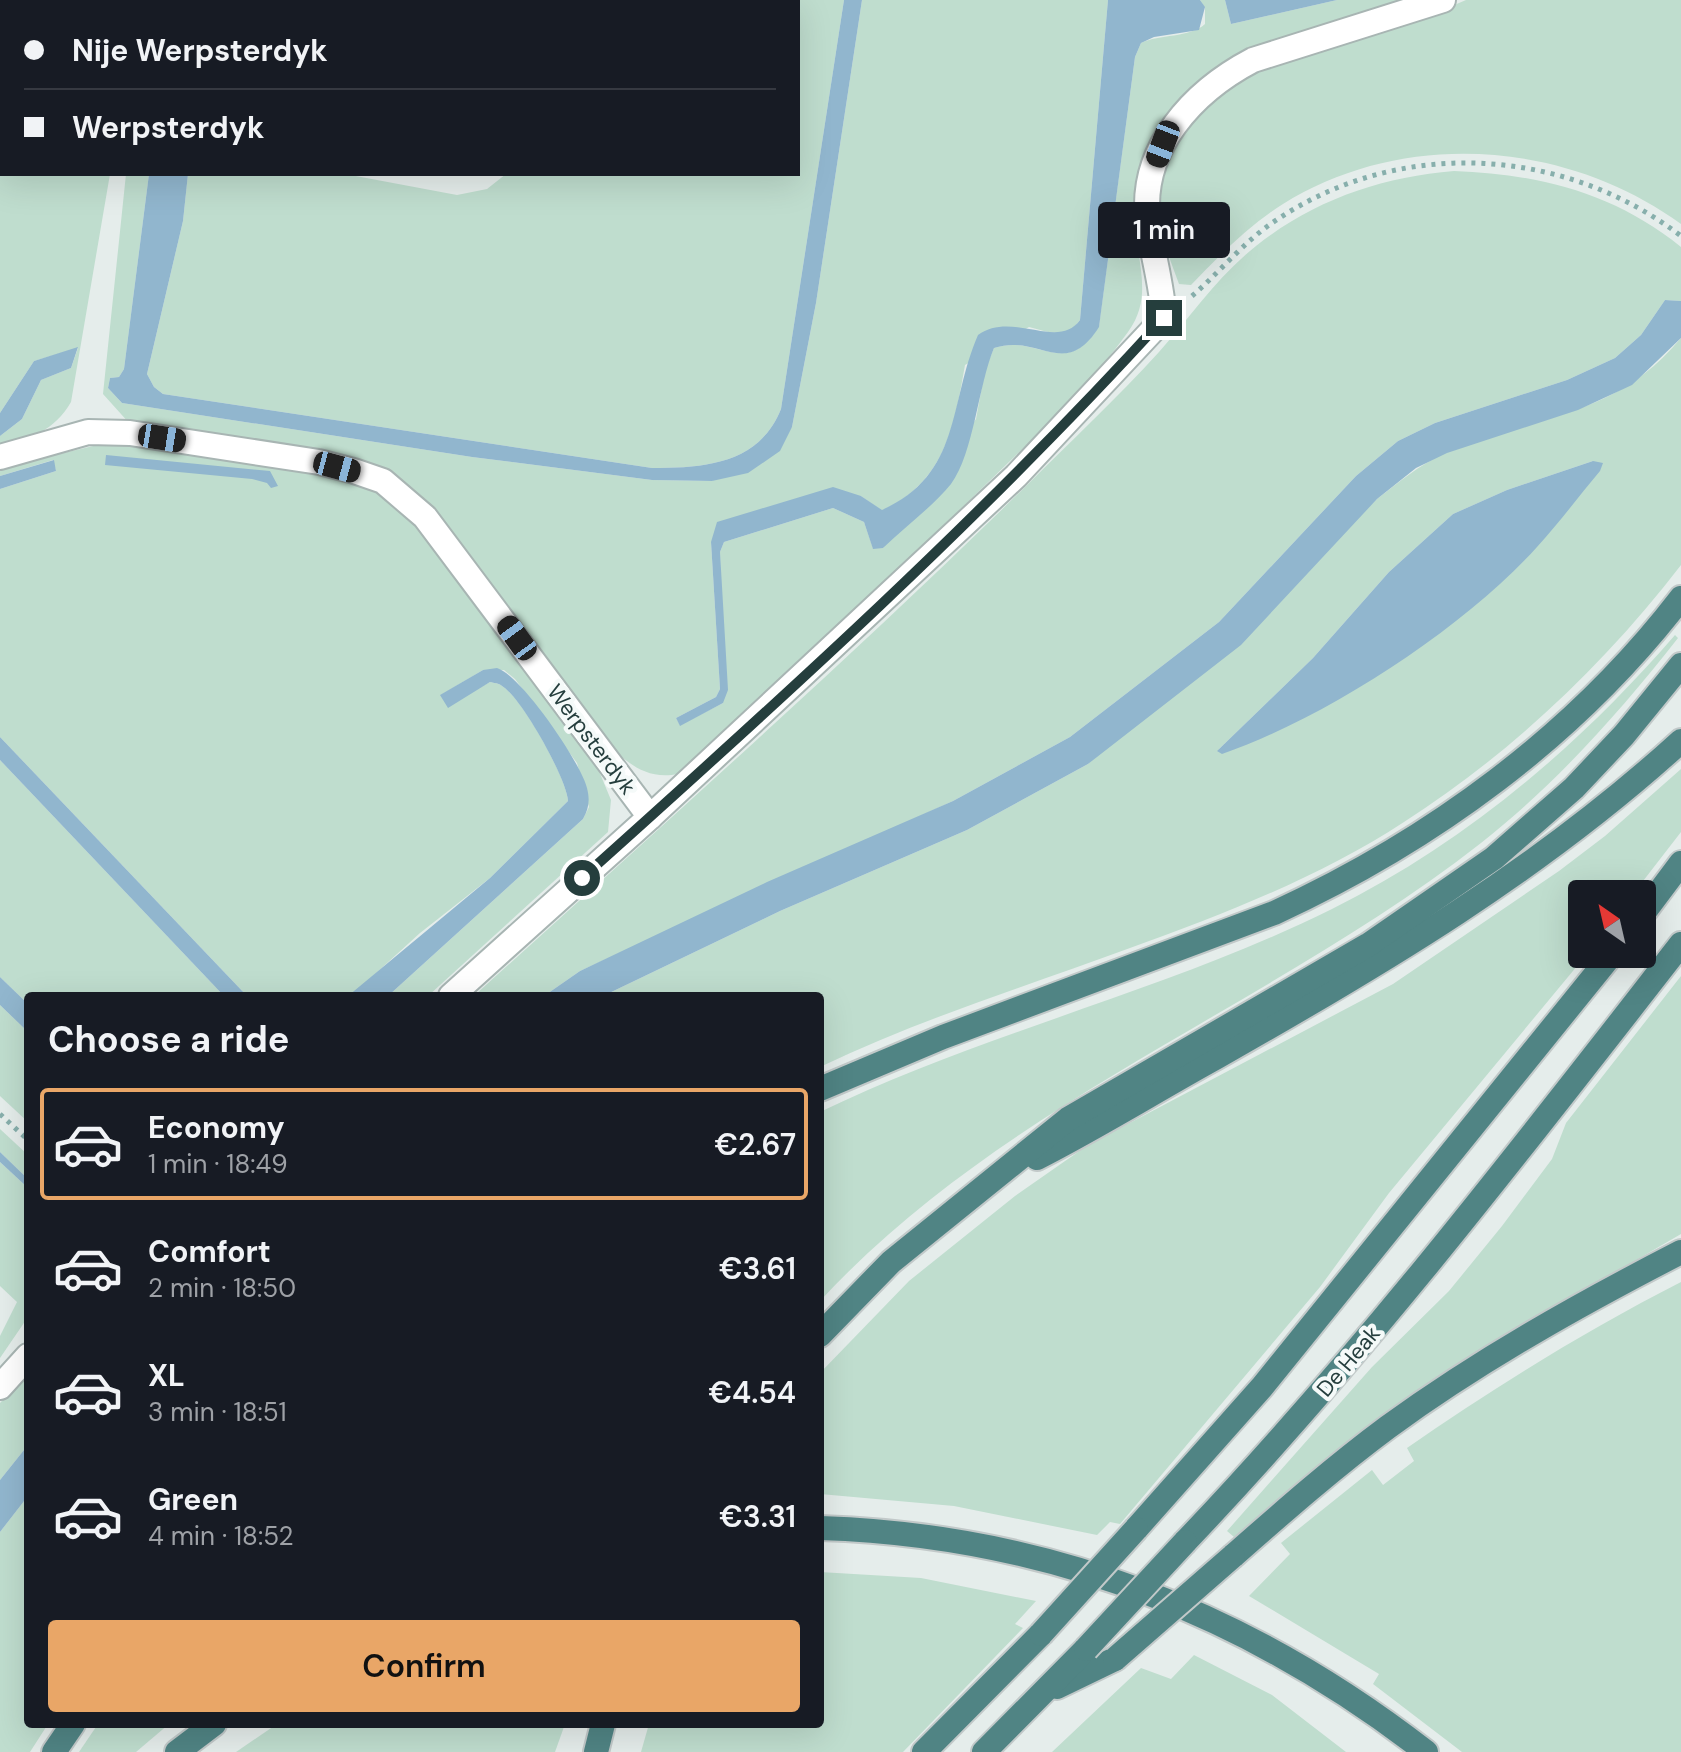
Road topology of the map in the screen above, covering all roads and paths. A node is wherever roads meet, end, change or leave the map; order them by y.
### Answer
1 (1443, 0) edge
2 (1681, 236) edge
3 (1164, 318) junction
4 (0, 457) edge
5 (1681, 598) edge
6 (1681, 665) edge
7 (1681, 741) edge
8 (650, 817) junction
9 (1681, 863) edge
10 (1656, 896) edge
11 (1681, 944) edge
12 (1601, 968) edge
13 (455, 992) edge
14 (824, 1087) edge
15 (0, 1114) edge
16 (24, 1136) edge
17 (1001, 1176) junction
18 (1681, 1252) edge
19 (824, 1331) edge
20 (24, 1360) edge
21 (0, 1387) edge
22 (824, 1528) edge
23 (1041, 1695) junction
24 (70, 1728) edge
25 (209, 1728) edge
26 (602, 1728) edge
27 (54, 1752) edge
28 (177, 1752) edge
29 (596, 1752) edge
30 (924, 1752) edge
31 (984, 1752) edge
32 (1426, 1752) edge

1 - 3 lane
2 - 3 path
3 - 8 lane, Werpsterdyk
4 - 8 lane, Werpsterdyk
5 - 14 highway
6 - 17 highway
7 - 17 highway
8 - 13 lane
9 - 10 highway
11 - 23 highway, De Heak, bridge
12 - 30 highway, bridge
15 - 16 path
17 - 19 highway
18 - 23 highway, bridge
20 - 21 lane
22 - 32 highway
23 - 31 highway, De Heak
24 - 27 highway
25 - 28 highway
26 - 29 highway

